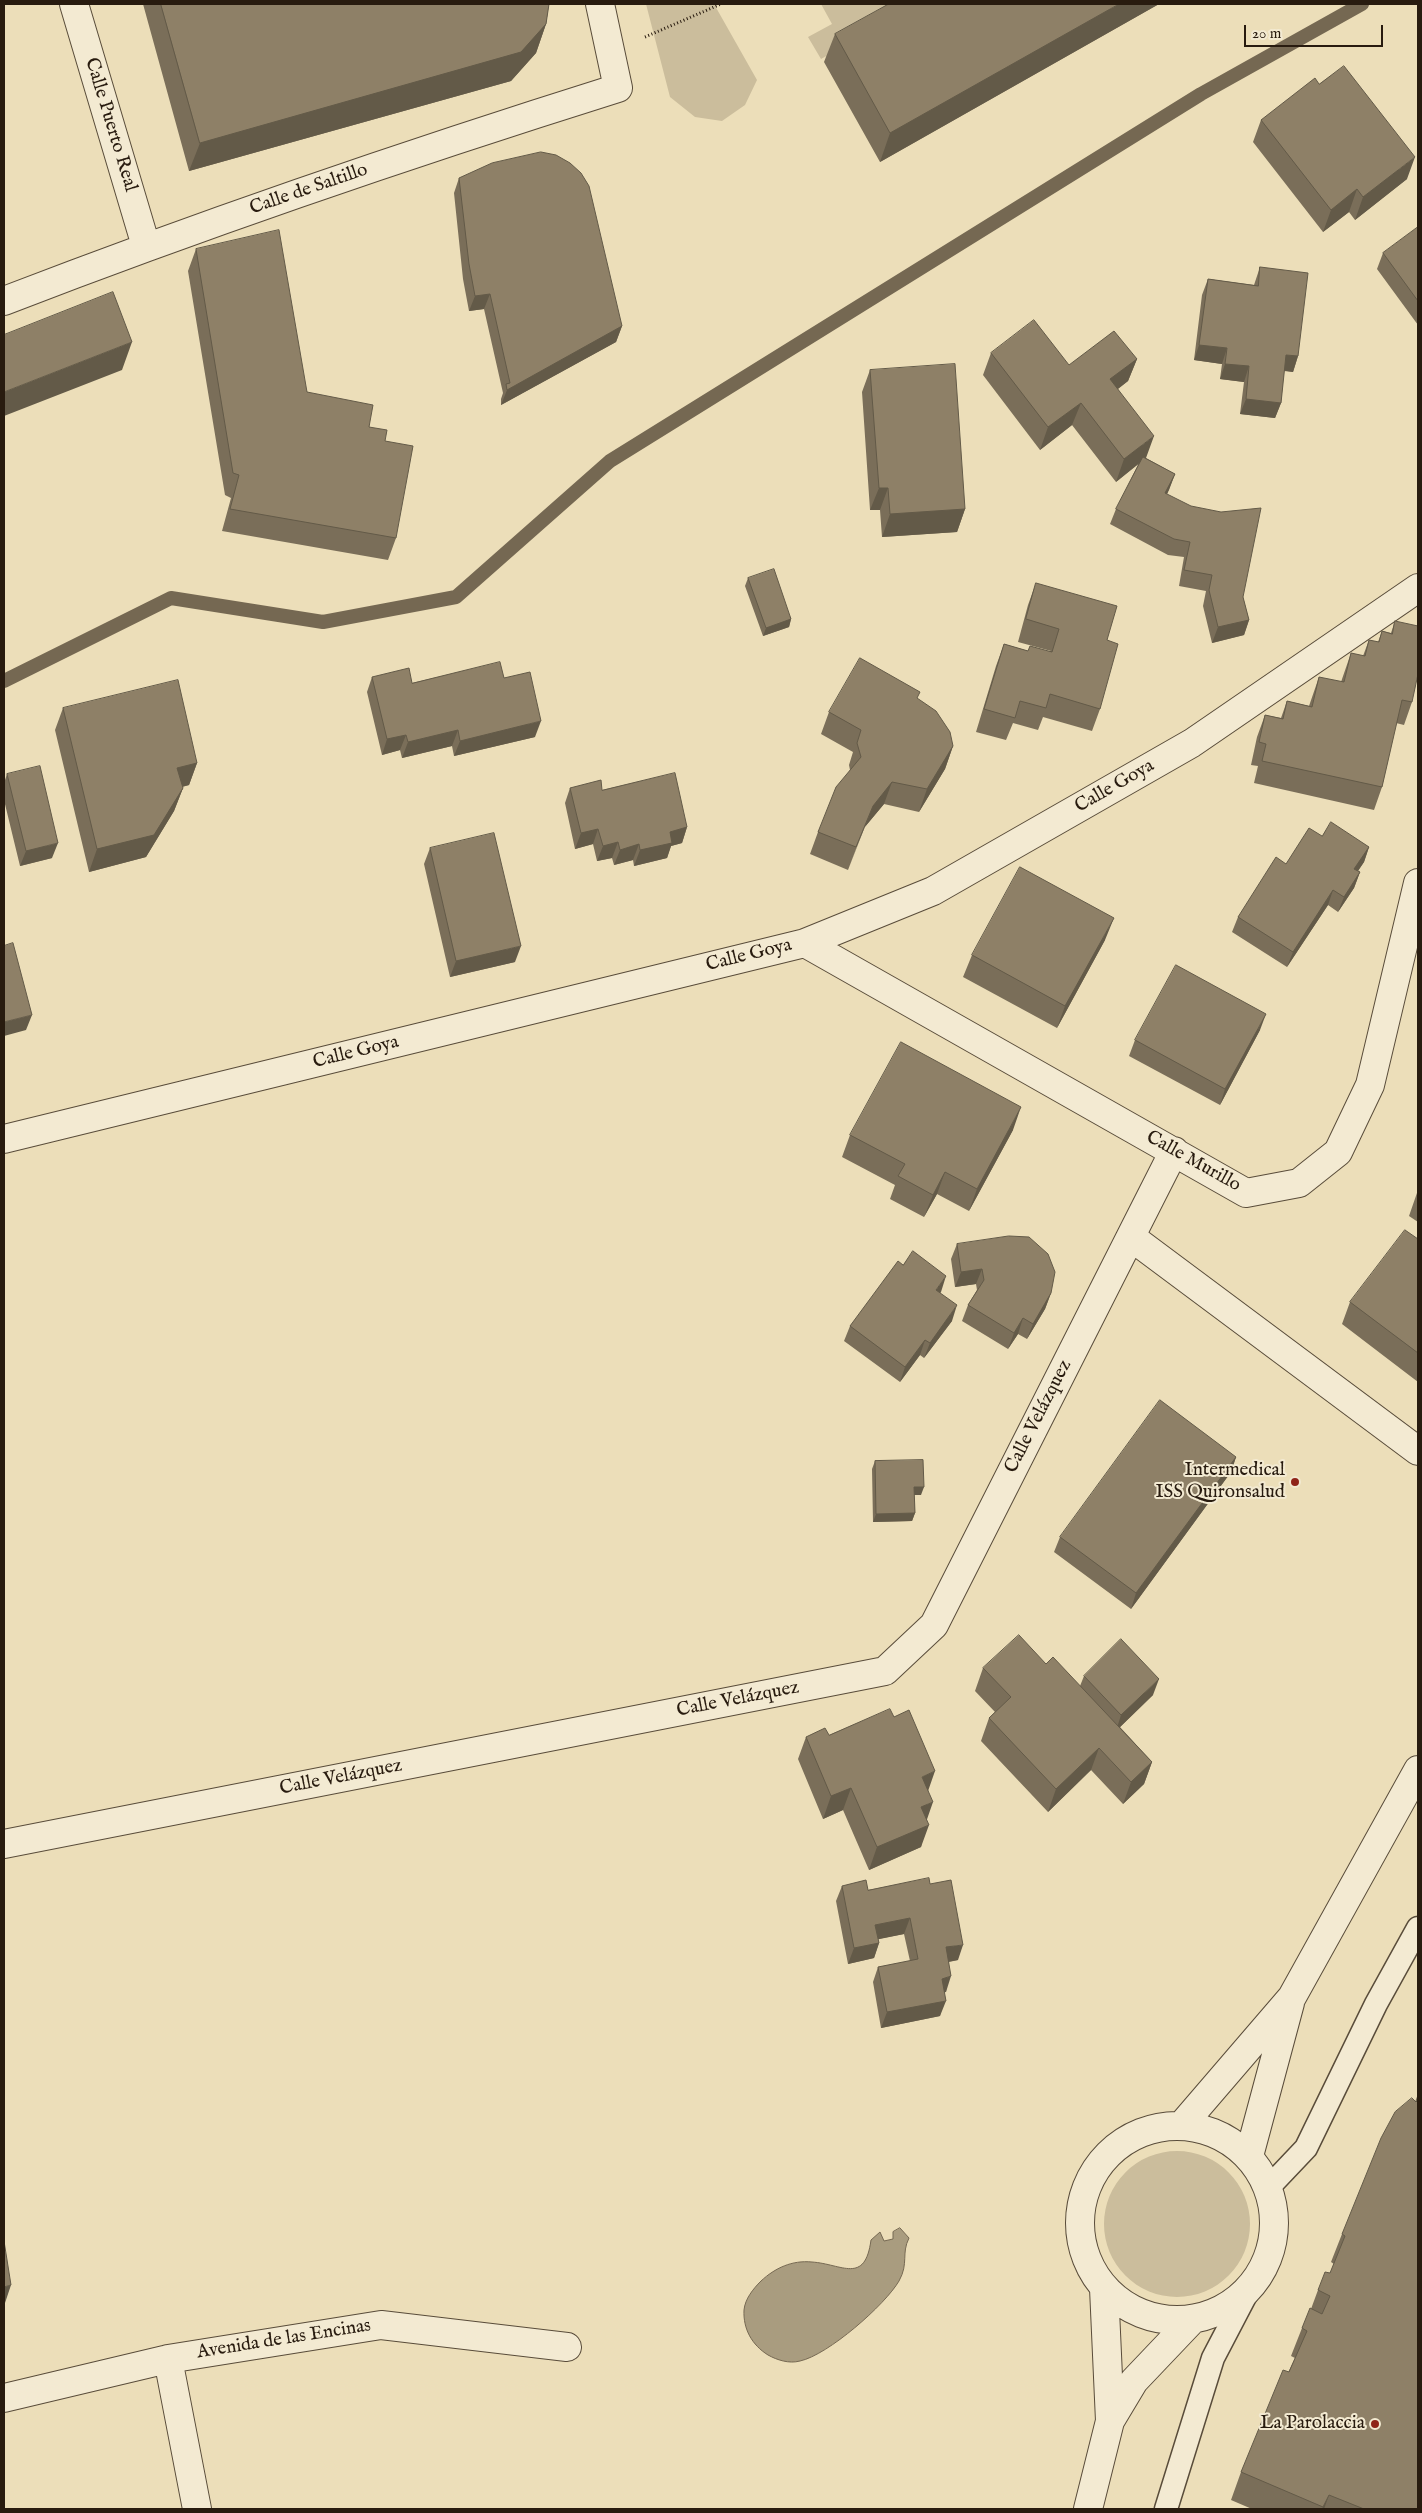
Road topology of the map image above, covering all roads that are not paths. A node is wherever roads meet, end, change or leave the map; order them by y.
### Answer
1 (74, 4) edge
2 (600, 4) edge
3 (146, 246) junction
4 (4, 301) edge
5 (1418, 588) edge
6 (1418, 883) edge
7 (805, 943) junction
8 (4, 1139) edge
9 (1174, 1151) junction
10 (1131, 1237) junction
11 (1418, 1451) edge
12 (1418, 1770) edge
13 (4, 1844) edge
14 (1418, 1928) edge
15 (1292, 1997) junction
16 (1182, 2125) junction
17 (1249, 2156) junction
18 (1268, 2187) junction
19 (1104, 2288) junction
20 (1248, 2290) junction
21 (1192, 2320) junction
22 (567, 2347) dead end
23 (168, 2359) junction
24 (4, 2398) edge
25 (1110, 2420) junction
26 (197, 2509) edge
27 (1088, 2509) edge
28 (1166, 2509) edge

1 - 3 street, Calle Puerto Real
2 - 3 street, Calle de Saltillo
3 - 4 street, Calle de Saltillo
5 - 7 street, Calle Goya
6 - 9 street, Calle Murillo
7 - 8 street, Calle Goya
7 - 9 street, Calle Murillo
9 - 10 street, Calle Velázquez
10 - 11 street
10 - 13 street, Calle Velázquez
12 - 15 street
14 - 18 lane
15 - 16 street
15 - 17 street
16 - 17 street
16 - 19 street
17 - 18 street
18 - 20 street
19 - 21 street
19 - 25 street
20 - 21 street
20 - 28 lane
21 - 25 street
22 - 23 street, Avenida de las Encinas
23 - 24 street, Avenida de las Encinas
23 - 26 street
25 - 27 street

